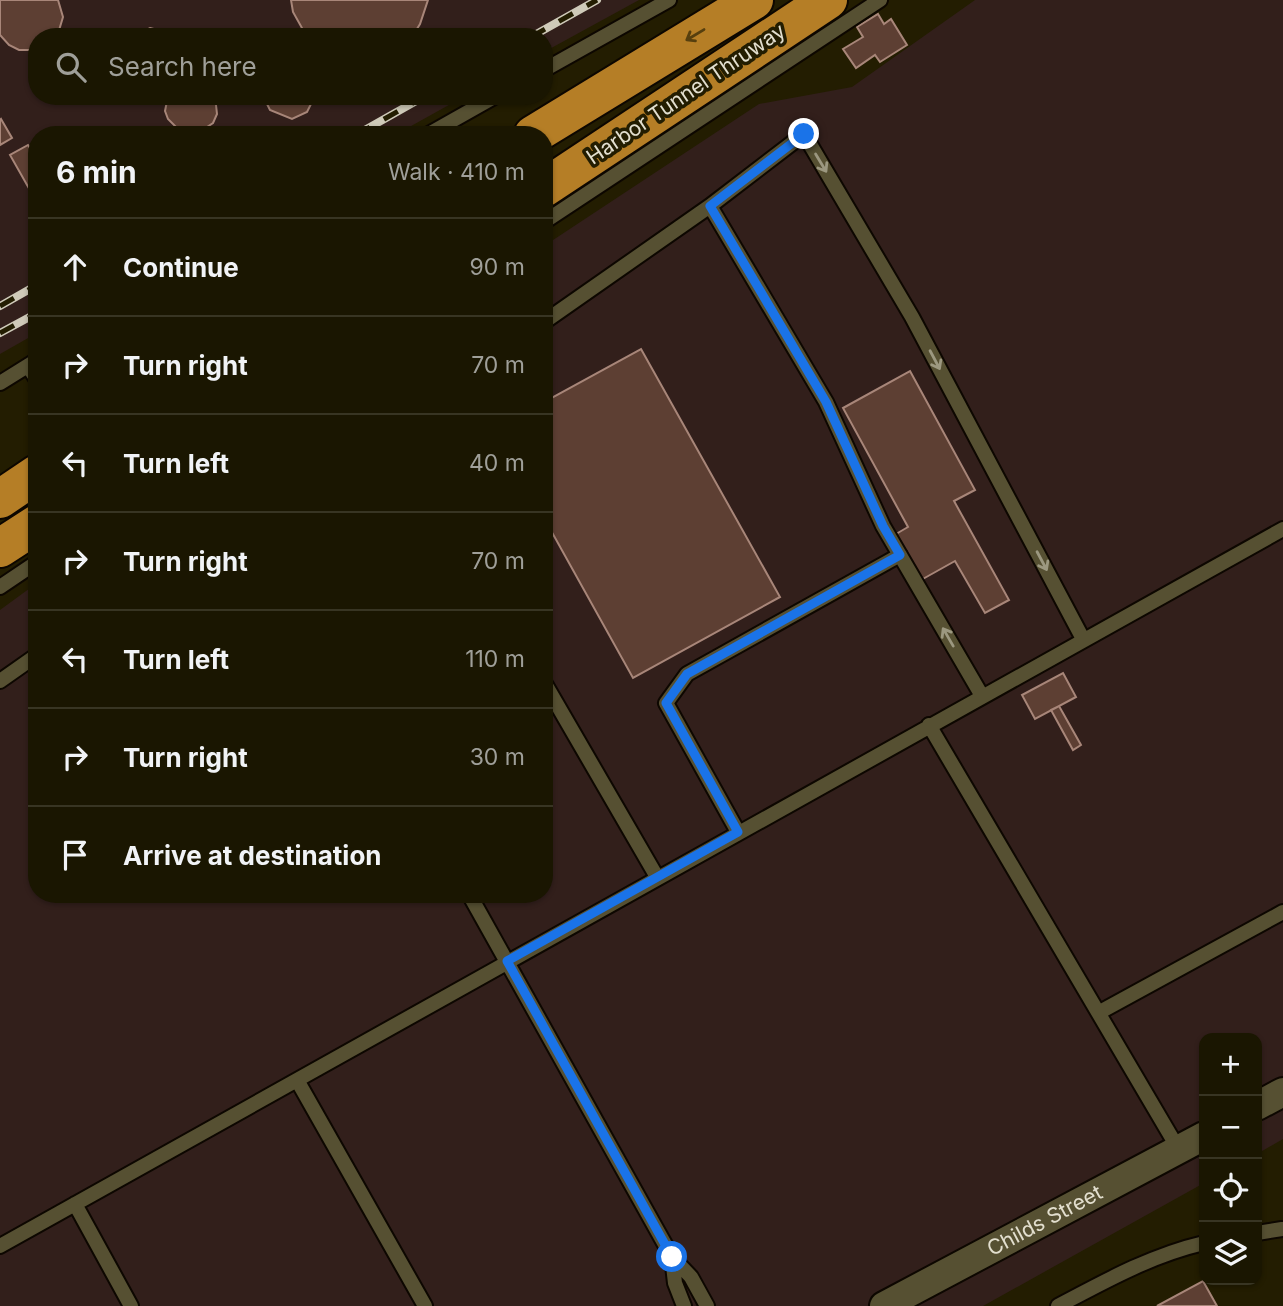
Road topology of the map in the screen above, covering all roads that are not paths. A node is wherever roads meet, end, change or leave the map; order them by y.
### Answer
1 (669, 0) edge
2 (754, 0) edge
3 (828, 0) edge
4 (880, 0) edge
5 (553, 65) edge
6 (480, 105) edge
7 (444, 126) edge
8 (548, 126) edge
9 (553, 182) edge
10 (710, 206) junction
11 (553, 216) edge
12 (553, 316) edge
13 (28, 366) edge
14 (0, 383) edge
15 (28, 480) edge
16 (0, 499) edge
17 (1283, 529) edge
18 (28, 530) edge
19 (0, 548) edge
20 (900, 555) junction
21 (28, 568) edge
22 (0, 587) edge
23 (1083, 639) junction
24 (28, 661) edge
25 (0, 681) edge
26 (982, 695) junction
27 (553, 698) edge
28 (929, 724) junction
29 (738, 832) junction
30 (657, 877) junction
31 (474, 903) edge
32 (1283, 912) edge
33 (507, 961) junction
34 (1100, 1012) junction
35 (296, 1080) junction
36 (1283, 1092) edge
37 (1262, 1104) edge
38 (1199, 1139) edge
39 (1179, 1150) junction
40 (75, 1204) junction
41 (1282, 1230) edge
42 (1262, 1232) edge
43 (1199, 1244) edge
44 (0, 1246) edge
45 (672, 1257) junction
46 (131, 1306) edge
47 (425, 1306) edge
48 (684, 1306) edge
49 (707, 1306) edge
50 (884, 1306) edge
51 (1058, 1306) edge

1 - 5 lane
2 -> 8 highway, Harbor Tunnel Thruway
3 - 9 highway, Harbor Tunnel Thruway
4 - 11 lane
6 - 7 lane
10 - 12 lane
10 - 20 lane
10 -> 23 lane
13 - 14 lane
15 - 16 highway
17 - 23 lane
18 - 19 highway
26 -> 20 lane
20 - 29 lane
21 - 22 lane
23 - 26 lane
24 - 25 lane
26 - 28 lane
27 - 30 lane
28 - 29 lane
28 - 34 lane
29 - 30 lane
30 - 33 lane
31 - 33 lane
32 - 34 lane
33 - 35 lane
33 - 45 lane
34 - 39 lane
35 - 40 lane
35 - 47 lane
36 - 37 street
38 - 39 street, Childs Street
39 - 50 street, Childs Street
40 - 44 lane
40 - 46 lane
41 - 42 lane
43 - 51 lane
45 - 48 lane
45 - 49 lane

